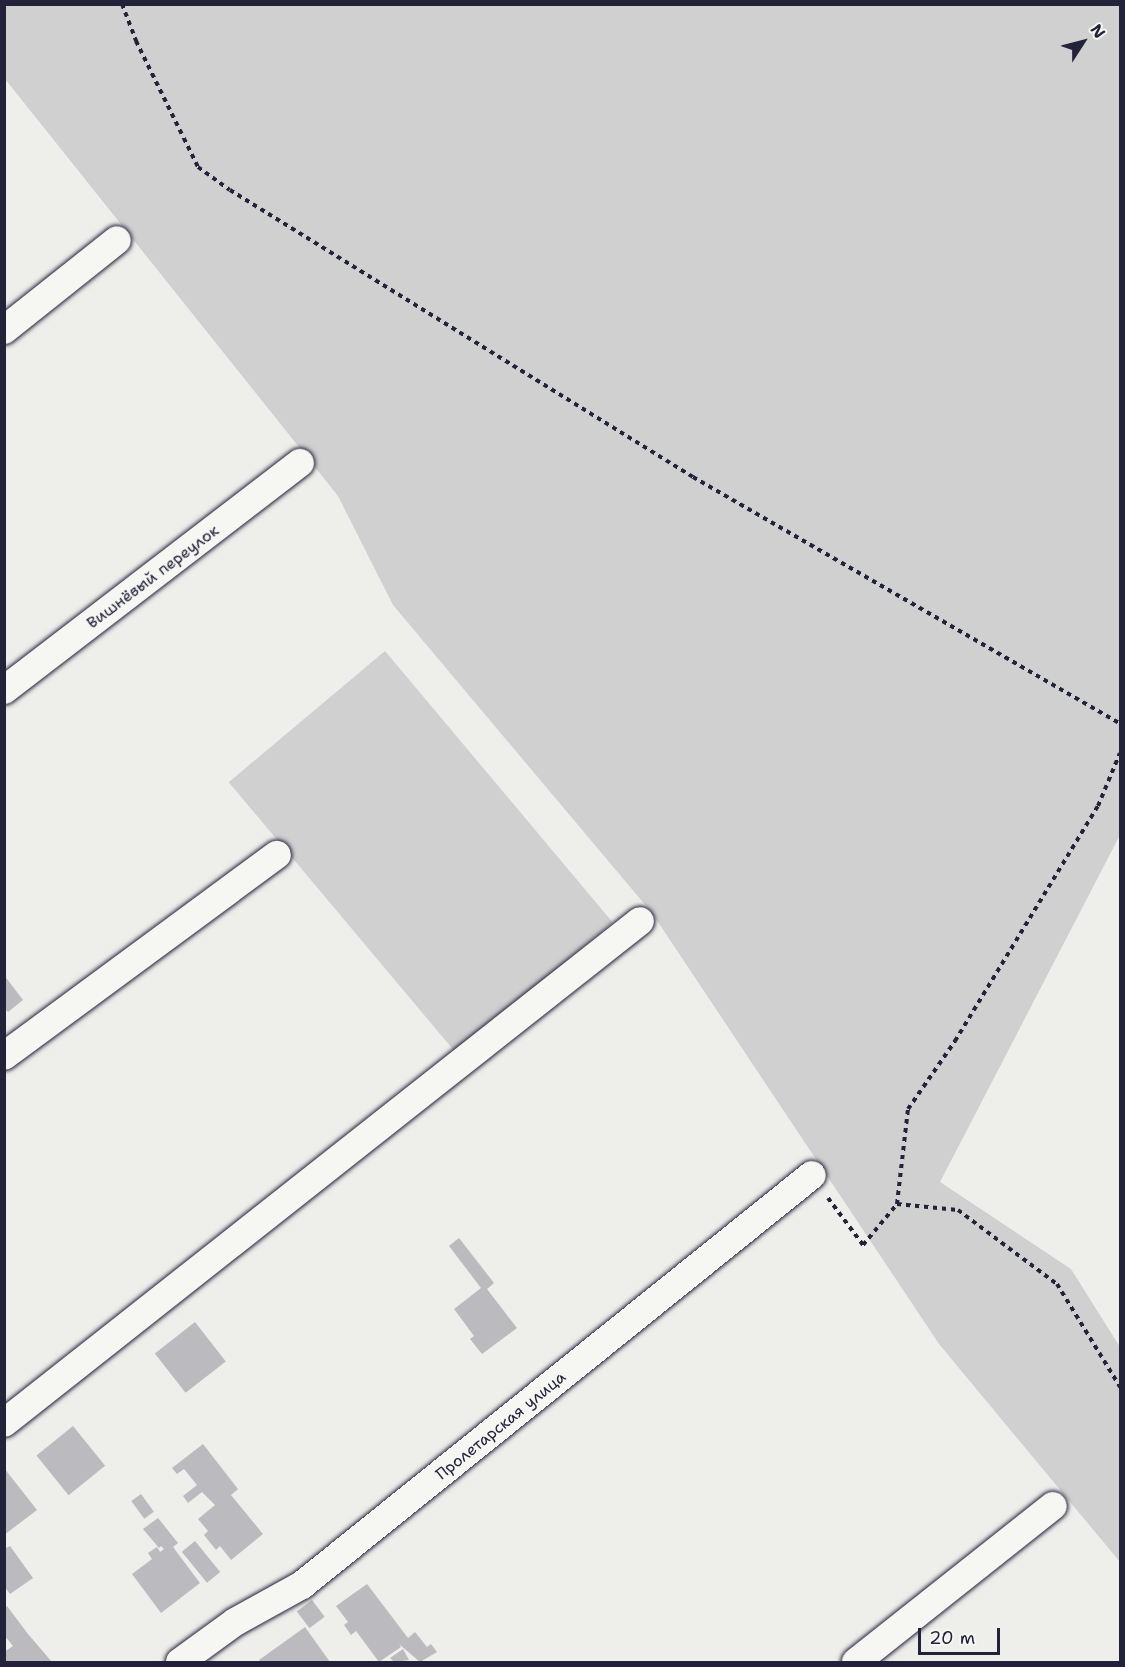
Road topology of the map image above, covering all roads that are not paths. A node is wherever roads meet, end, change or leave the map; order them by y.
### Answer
1 (117, 240) dead end
2 (4, 330) edge
3 (300, 463) dead end
4 (4, 690) edge
5 (277, 855) dead end
6 (640, 921) dead end
7 (4, 1056) edge
8 (812, 1175) road end
9 (4, 1423) edge
10 (1053, 1506) dead end
11 (180, 1662) edge
12 (856, 1662) edge

1 - 2 street
3 - 4 street, Вишнёвый переулок
5 - 7 street
6 - 9 street
8 - 11 street, Пролетарская улица
10 - 12 street

